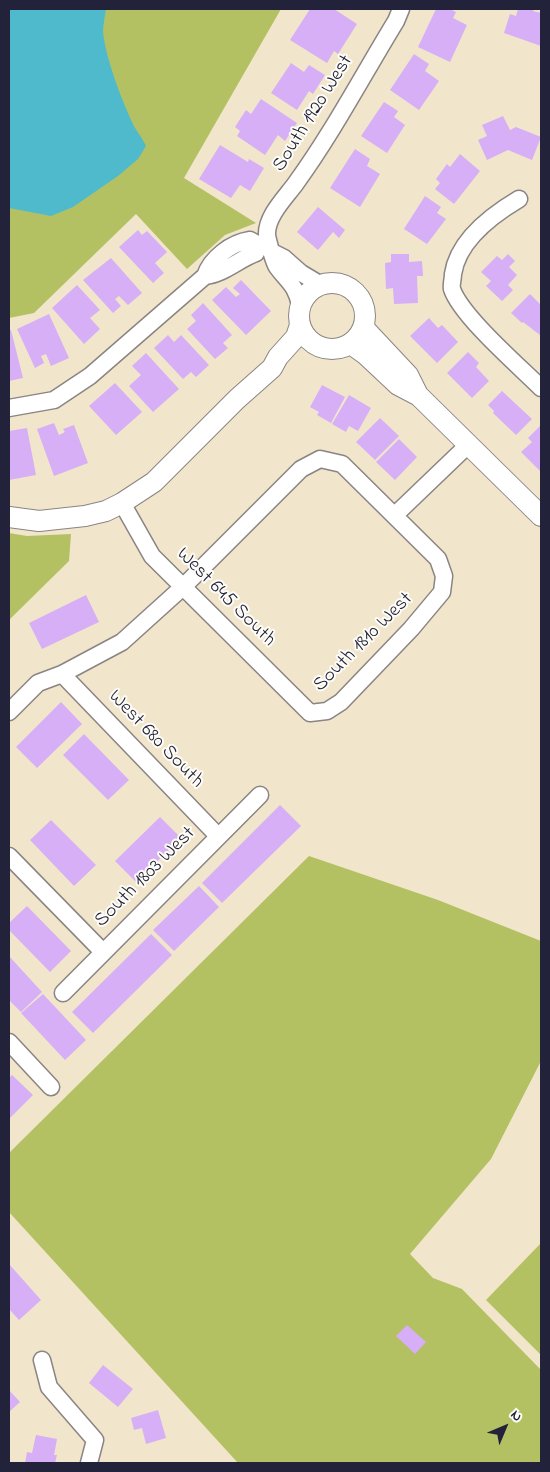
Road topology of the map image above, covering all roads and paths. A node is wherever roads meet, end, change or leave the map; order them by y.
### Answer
1 (401, 9) edge
2 (519, 199) dead end
3 (267, 247) junction
4 (321, 285) junction
5 (300, 305) junction
6 (300, 325) junction
7 (363, 327) junction
8 (351, 344) junction
9 (318, 347) junction
10 (272, 368) junction
11 (541, 388) edge
12 (419, 396) junction
13 (9, 408) edge
14 (468, 445) junction
15 (122, 503) junction
16 (395, 515) junction
17 (541, 516) edge
18 (9, 517) edge
19 (184, 586) junction
20 (62, 674) junction
21 (9, 712) edge
22 (310, 713) joint
23 (260, 795) dead end
24 (218, 836) junction
25 (9, 856) edge
26 (103, 952) junction
27 (63, 992) dead end
28 (9, 1042) edge
29 (50, 1087) dead end
30 (42, 1360) dead end
31 (89, 1463) edge

1 - 3 street, South 1920 West
2 - 11 street
3 - 4 street
3 - 5 street
3 - 13 street
4 - 5 street
4 - 7 street
5 - 6 street
6 - 9 street
6 - 10 street
7 - 8 street
7 - 12 street
8 - 9 street
8 - 12 street
9 - 10 street
10 - 15 street
12 - 14 street
14 - 16 street
14 - 17 street
15 - 18 street
15 - 19 street, West 645 South
16 - 19 street
16 - 22 street, South 1810 West
19 - 20 street
19 - 22 street, West 645 South
20 - 21 street
20 - 24 street, West 680 South
23 - 24 street, South 1803 West
24 - 26 street, South 1803 West
25 - 26 street
26 - 27 street, South 1803 West
28 - 29 street
30 - 31 street

